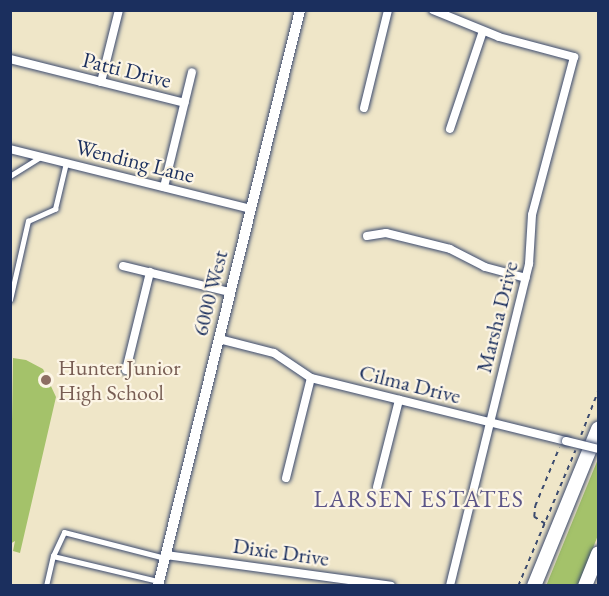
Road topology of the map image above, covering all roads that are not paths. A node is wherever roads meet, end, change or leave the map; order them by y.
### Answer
1 (119, 10) edge
2 (300, 10) edge
3 (388, 10) edge
4 (433, 10) edge
5 (483, 31) junction
6 (10, 59) edge
7 (192, 72) dead end
8 (101, 82) junction
9 (185, 103) junction
10 (364, 108) dead end
11 (450, 129) dead end
12 (10, 149) edge
13 (41, 157) junction
14 (66, 163) junction
15 (10, 176) edge
16 (164, 187) junction
17 (251, 209) junction
18 (367, 236) dead end
19 (123, 266) dead end
20 (150, 272) junction
21 (526, 278) junction
22 (230, 292) junction
23 (10, 300) edge
24 (219, 339) junction
25 (126, 370) dead end
26 (311, 378) junction
27 (399, 400) junction
28 (490, 422) junction
29 (598, 429) edge
30 (598, 449) edge
31 (286, 478) dead end
32 (377, 487) dead end
33 (598, 554) edge
34 (53, 556) junction
35 (165, 557) junction
36 (159, 583) edge
37 (46, 585) edge
38 (391, 585) edge
39 (450, 585) edge
40 (534, 585) edge
41 (585, 585) edge

1 - 8 street
2 - 17 street, 6000 West
3 - 10 street
4 - 5 street
5 - 11 street
5 - 21 street, Marsha Drive
6 - 8 street, Patti Drive
7 - 9 street
8 - 9 street, Patti Drive
9 - 16 street, Patti Drive
12 - 13 street, Wending Lane
13 - 14 street, Wending Lane
13 - 15 lane
14 - 16 street, Wending Lane
14 - 23 lane
16 - 17 street, Wending Lane
17 - 22 street, 6000 West
18 - 21 street
19 - 20 street
20 - 22 street
20 - 25 street
21 - 28 street, Marsha Drive
22 - 24 street, 6000 West
24 - 26 street, Cilma Drive
24 - 35 street, 6000 West
26 - 27 street, Cilma Drive
26 - 31 street
27 - 28 street, Cilma Drive
27 - 32 street
28 - 30 street, Cilma Drive, bridge
28 - 39 street, Marsha Drive
29 - 40 highway
33 - 41 highway
34 - 35 lane
34 - 36 lane
34 - 37 lane
35 - 36 street, 6000 West
35 - 38 street, Dixie Drive

